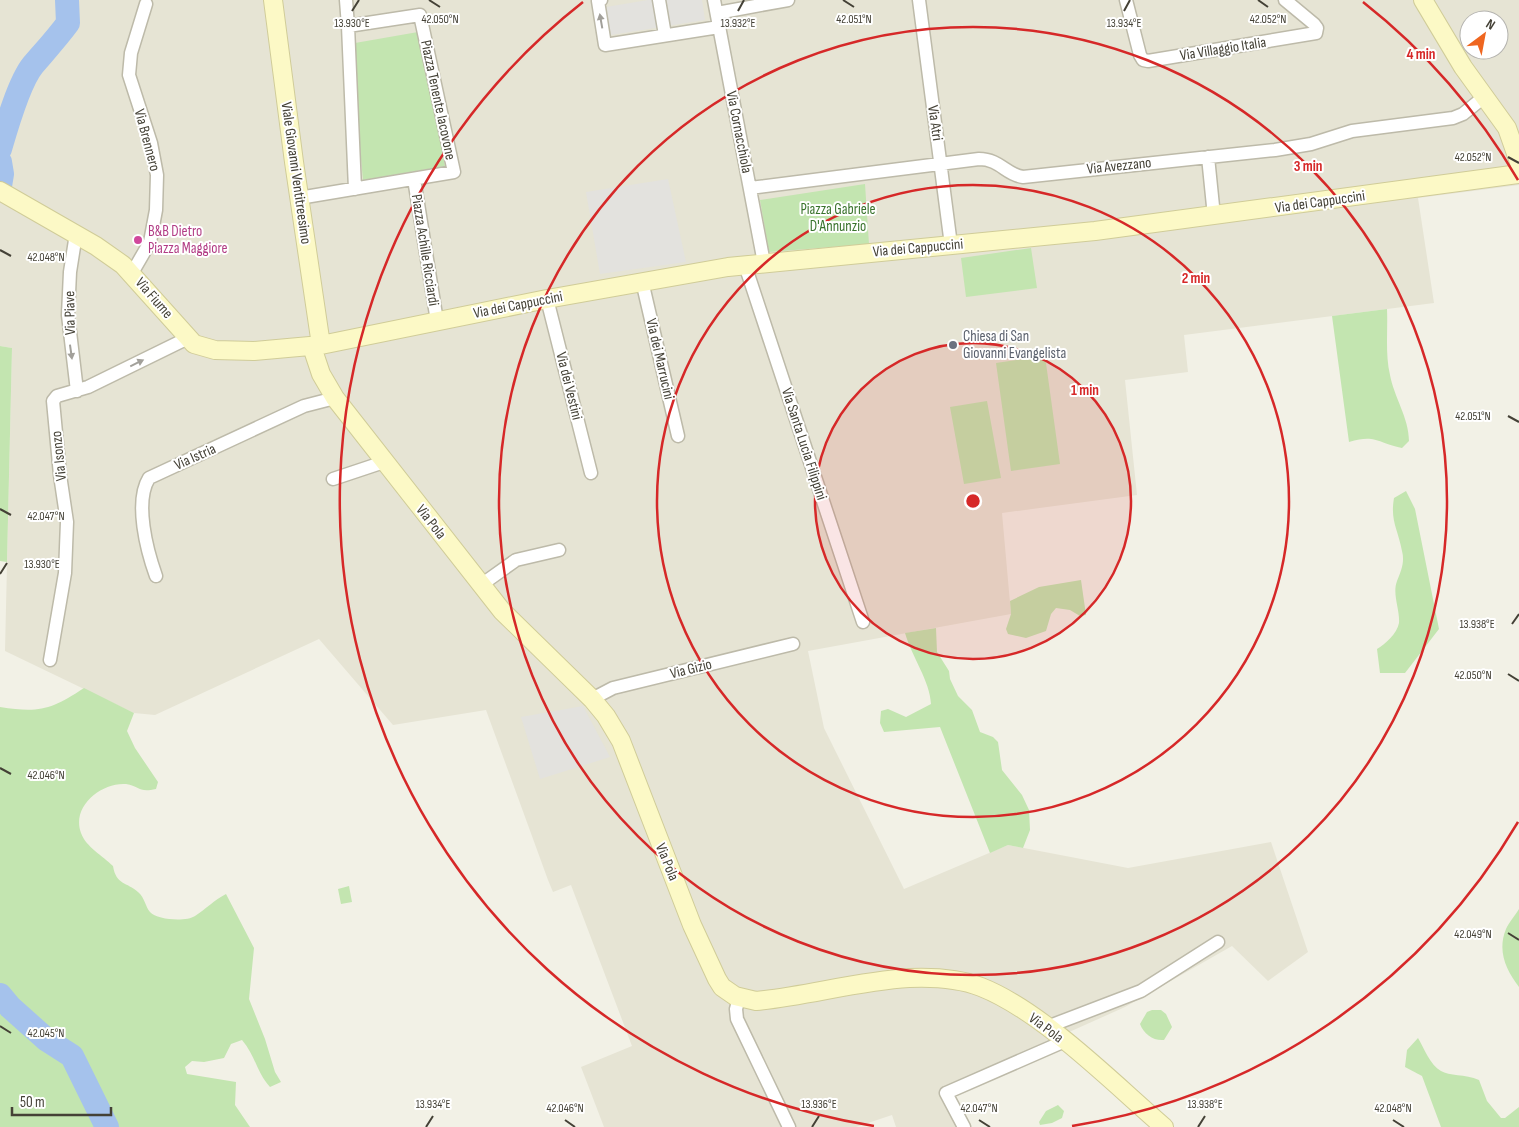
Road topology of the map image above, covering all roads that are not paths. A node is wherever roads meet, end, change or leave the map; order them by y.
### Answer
1 (274, 0) edge
2 (346, 0) edge
3 (599, 0) edge
4 (659, 0) edge
5 (788, 0) edge
6 (919, 0) edge
7 (1126, 0) edge
8 (1285, 0) edge
9 (1423, 0) edge
10 (146, 4) dead end
11 (716, 6) edge
12 (348, 26) junction
13 (719, 27) junction
14 (665, 36) junction
15 (1484, 97) junction
16 (1208, 158) junction
17 (1519, 162) edge
18 (941, 164) junction
19 (1519, 174) edge
20 (414, 179) junction
21 (750, 188) junction
22 (355, 189) junction
23 (0, 192) edge
24 (299, 198) junction
25 (1214, 216) junction
26 (76, 234) junction
27 (951, 245) junction
28 (764, 263) junction
29 (744, 265) junction
30 (132, 274) junction
31 (642, 281) junction
32 (547, 299) junction
33 (437, 321) junction
34 (188, 338) junction
35 (317, 346) junction
36 (78, 391) junction
37 (334, 398) junction
38 (678, 436) dead end
39 (384, 462) junction
40 (591, 473) dead end
41 (333, 479) dead end
42 (559, 550) dead end
43 (156, 576) dead end
44 (480, 585) junction
45 (863, 622) dead end
46 (793, 644) dead end
47 (50, 660) dead end
48 (592, 699) junction
49 (1218, 942) dead end
50 (740, 998) junction
51 (1047, 1027) junction
52 (1064, 1041) junction
53 (789, 1127) edge
54 (964, 1127) edge
55 (1164, 1127) edge

1 - 24 street, Viale Giovanni Ventitreesimo
2 - 12 street
14 -> 3 street
4 - 14 street
5 - 11 street
6 - 18 street, Via Atri
7 - 8 street, Via Villaggio Italia
9 - 15 street
10 - 30 street, Via Brennero
11 - 13 street, Via Cornacchiola
12 - 20 street, Piazza Tenente Iacovone
12 - 22 street
13 - 14 street
13 - 21 street, Via Cornacchiola
15 - 16 street, Via Avezzano
15 - 17 street
16 - 18 street, Via Avezzano
16 - 25 street
18 - 21 street, Via Avezzano
18 - 27 street, Via Atri
19 - 25 street, Via dei Cappuccini
20 - 22 street, Piazza Tenente Iacovone
20 - 33 street, Piazza Achille Ricciardi
21 - 28 street, Via Cornacchiola
22 - 24 street, Piazza Tenente Iacovone
23 - 26 street, Via Fiume
24 - 35 street, Viale Giovanni Ventitreesimo
25 - 27 street, Via dei Cappuccini
26 - 30 street, Via Fiume
26 -> 36 street, Via Piave
27 - 28 street, Via dei Cappuccini
28 - 29 street, Via dei Cappuccini
29 - 31 street, Via dei Cappuccini
29 - 45 street, Via Santa Lucia Filippini
30 - 34 street, Via Fiume
31 - 32 street, Via dei Cappuccini
31 - 38 street, Via dei Marrucini
32 - 33 street, Via dei Cappuccini
32 - 40 street, Via dei Vestini
33 - 35 street, Via dei Cappuccini
34 - 35 street, Via Fiume
36 -> 34 street, Via Isonzo
35 - 37 street, Via Pola
36 - 47 street, Via Isonzo
37 - 39 street, Via Pola
37 - 43 street, Via Istria
39 - 41 street
39 - 44 street, Via Pola
42 - 44 street
44 - 48 street, Via Pola
46 - 48 street, Via Gizio
48 - 50 street, Via Pola
49 - 51 street
50 - 51 street, Via Pola
50 - 53 street
51 - 52 street, Via Pola
52 - 54 street
52 - 55 street, Via Pola

